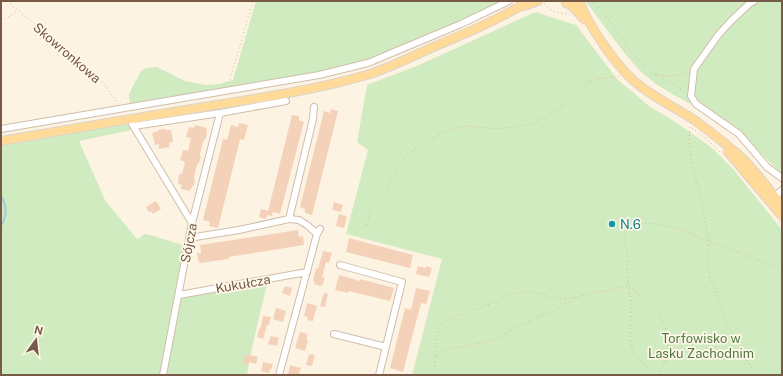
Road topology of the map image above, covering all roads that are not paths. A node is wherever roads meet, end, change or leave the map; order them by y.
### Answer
1 (509, 1) edge
2 (529, 1) edge
3 (538, 1) edge
4 (557, 1) edge
5 (579, 1) edge
6 (754, 1) edge
7 (569, 2) edge
8 (517, 8) junction
9 (593, 28) junction
10 (286, 101) dead end
11 (314, 107) dead end
12 (220, 113) junction
13 (132, 123) junction
14 (1, 129) edge
15 (1, 141) edge
16 (782, 178) edge
17 (782, 190) edge
18 (772, 199) junction
19 (782, 206) edge
20 (782, 216) edge
21 (289, 219) junction
22 (192, 223) junction
23 (189, 238) junction
24 (340, 265) dead end
25 (307, 272) junction
26 (179, 295) junction
27 (334, 334) dead end
28 (386, 347) junction
29 (164, 375) edge
30 (280, 375) edge
31 (379, 375) edge

1 - 14 street
2 - 8 main road
3 - 8 main road
4 - 7 main road
5 - 9 main road
6 - 16 street
7 - 9 main road
8 - 13 main road
9 - 18 main road
10 - 12 street
11 - 21 street
12 - 13 street
12 - 22 street, Sójcza
13 - 15 main road
13 - 22 street
17 - 18 street
18 - 19 main road
18 - 20 main road
21 - 23 street
21 - 25 street
22 - 23 street, Sójcza
23 - 26 street, Sójcza
24 - 28 street
25 - 26 street, Kukułcza
25 - 30 street
26 - 29 street, Sójcza
27 - 28 street
28 - 31 street

